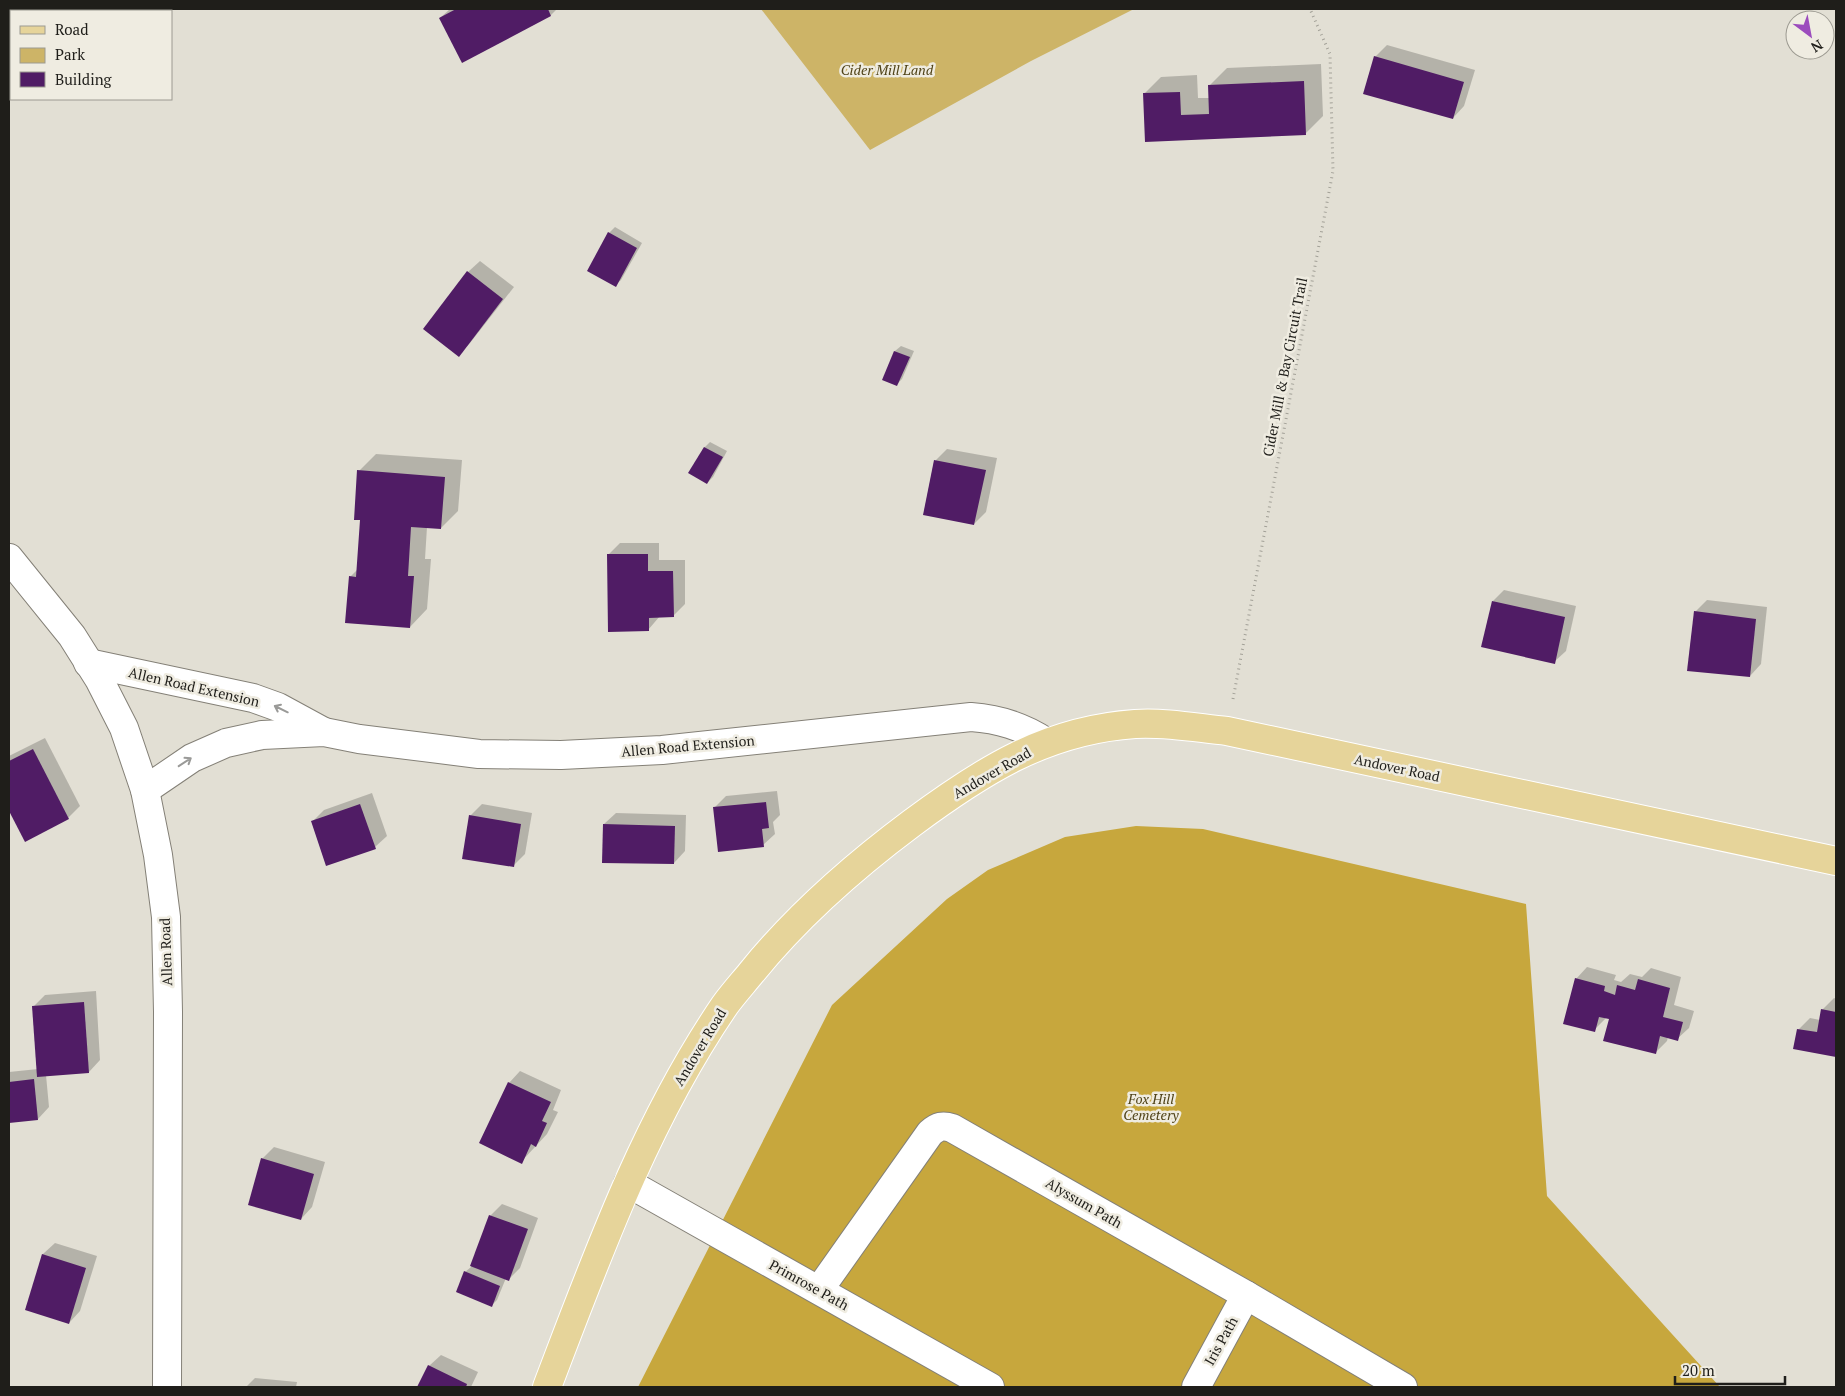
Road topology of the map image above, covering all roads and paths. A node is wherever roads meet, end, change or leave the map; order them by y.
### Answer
1 (1310, 9) edge
2 (9, 558) edge
3 (88, 663) junction
4 (1227, 731) junction
5 (324, 732) junction
6 (1046, 742) junction
7 (145, 790) junction
8 (1836, 861) edge
9 (628, 1183) junction
10 (819, 1290) junction
11 (1246, 1295) junction
12 (167, 1387) edge
13 (547, 1387) edge
14 (990, 1387) edge
15 (1196, 1387) edge
16 (1403, 1387) edge

1 - 4 path, Cider Mill & Bay Circuit Trail
2 - 3 street, Allen Road
5 -> 3 street, Allen Road Extension
3 - 7 street, Allen Road
4 - 6 main road, Andover Road
4 - 8 main road, Andover Road
5 - 6 street, Allen Road Extension
7 -> 5 street, Allen Road Extension
6 - 9 main road, Andover Road
7 - 12 street, Allen Road
9 - 10 street, Primrose Path
9 - 13 main road, Andover Road
10 - 11 street, Alyssum Path
10 - 14 street, Primrose Path
11 - 15 street, Iris Path
11 - 16 street, Alyssum Path

